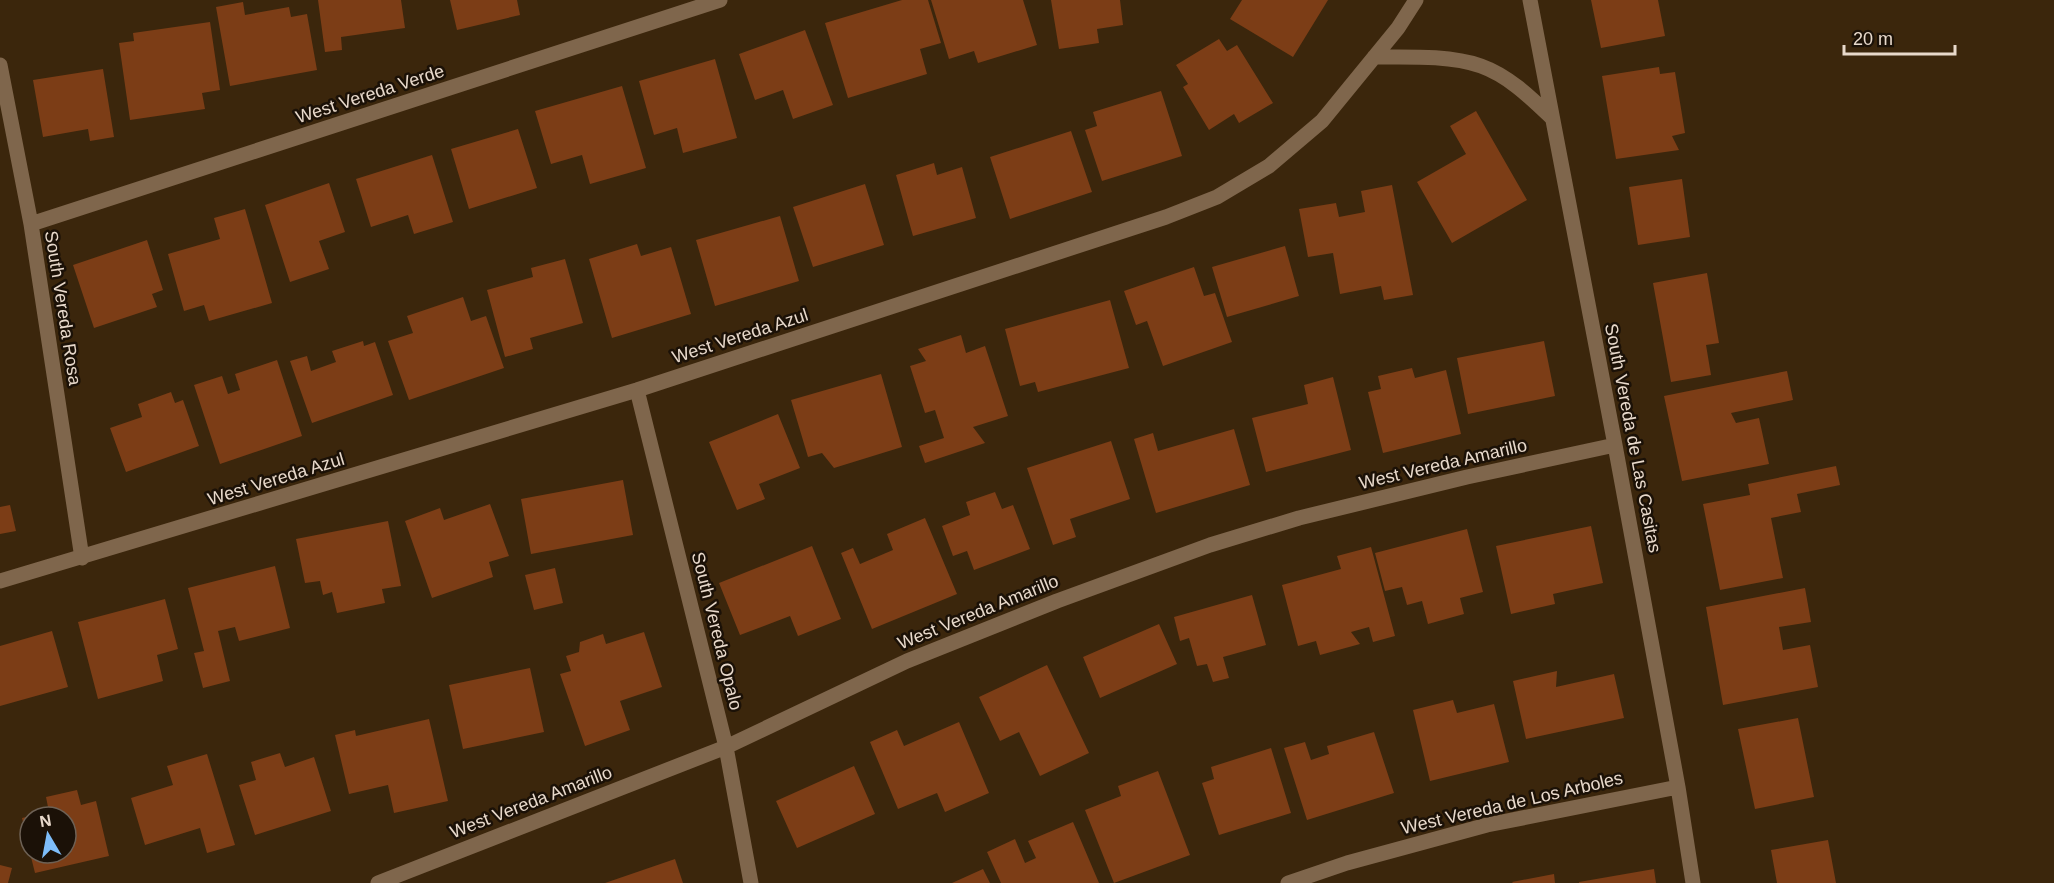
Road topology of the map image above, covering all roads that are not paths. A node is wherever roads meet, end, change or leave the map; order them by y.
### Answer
1 (720, 0) edge
2 (1416, 0) edge
3 (1530, 0) edge
4 (1374, 57) junction
5 (0, 65) edge
6 (1552, 117) junction
7 (31, 224) junction
8 (637, 390) junction
9 (1615, 445) junction
10 (82, 558) junction
11 (0, 582) edge
12 (726, 747) junction
13 (1678, 787) junction
14 (378, 883) edge
15 (751, 883) edge
16 (1288, 883) edge
17 (1693, 883) edge

1 - 7 street, West Vereda Verde
2 - 4 street, West Vereda Azul
3 - 6 street, South Vereda de Las Casitas
4 - 6 street
4 - 8 street, West Vereda Azul
5 - 7 street, South Vereda Rosa
6 - 9 street, South Vereda de Las Casitas
7 - 10 street, South Vereda Rosa
8 - 10 street, West Vereda Azul
8 - 12 street, South Vereda Opalo
9 - 12 street, West Vereda Amarillo
9 - 13 street, South Vereda de Las Casitas
10 - 11 street, West Vereda Azul
12 - 14 street, West Vereda Amarillo
12 - 15 street, South Vereda Opalo
13 - 16 street, West Vereda de Los Arboles
13 - 17 street, South Vereda de Las Casitas

